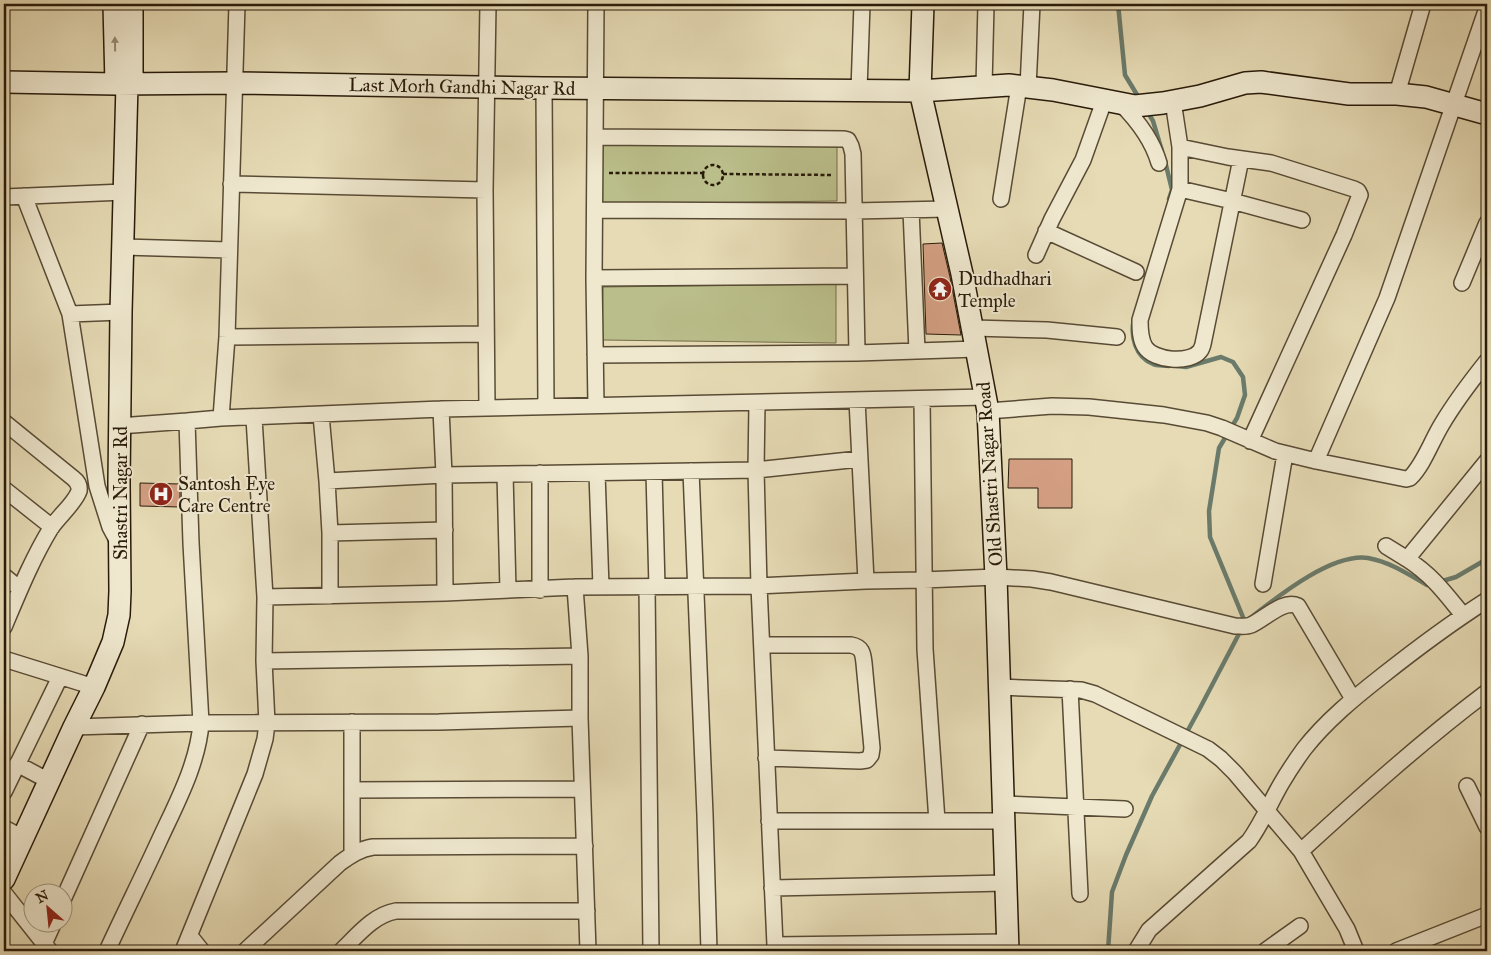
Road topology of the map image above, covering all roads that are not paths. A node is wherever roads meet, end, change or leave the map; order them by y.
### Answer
1 (114, 4) edge
2 (132, 4) edge
3 (237, 4) edge
4 (488, 4) edge
5 (596, 4) edge
6 (862, 4) edge
7 (923, 4) edge
8 (986, 4) edge
9 (1032, 4) edge
10 (1423, 4) edge
11 (1487, 8) edge
12 (1482, 42) edge
13 (4, 82) edge
14 (234, 82) junction
15 (125, 84) junction
16 (984, 86) junction
17 (1024, 86) junction
18 (486, 87) junction
19 (595, 87) junction
20 (544, 88) junction
21 (859, 90) junction
22 (920, 91) junction
23 (1397, 94) junction
24 (1168, 102) junction
25 (1120, 103) junction
26 (1454, 105) junction
27 (1487, 114) edge
28 (595, 138) junction
29 (1180, 147) junction
30 (1241, 159) junction
31 (1158, 163) dead end
32 (231, 184) junction
33 (1180, 189) junction
34 (485, 190) junction
35 (124, 192) junction
36 (24, 196) junction
37 (4, 197) edge
38 (1001, 199) dead end
39 (1232, 201) junction
40 (947, 209) junction
41 (595, 210) junction
42 (911, 210) junction
43 (854, 211) junction
44 (1302, 220) dead end
45 (1487, 223) edge
46 (1046, 231) junction
47 (123, 247) junction
48 (229, 250) junction
49 (1036, 255) dead end
50 (1136, 272) dead end
51 (855, 276) junction
52 (594, 278) junction
53 (1462, 284) dead end
54 (121, 312) junction
55 (70, 314) junction
56 (485, 334) junction
57 (227, 337) junction
58 (1117, 337) dead end
59 (975, 339) junction
60 (917, 350) junction
61 (856, 353) junction
62 (595, 354) junction
63 (1487, 361) edge
64 (922, 399) junction
65 (857, 400) junction
66 (757, 403) junction
67 (987, 404) junction
68 (596, 406) junction
69 (546, 407) junction
70 (487, 408) junction
71 (440, 409) junction
72 (320, 414) junction
73 (221, 418) junction
74 (254, 418) junction
75 (4, 422) edge
76 (187, 422) junction
77 (119, 426) junction
78 (1247, 440) junction
79 (1285, 454) junction
80 (859, 459) junction
81 (1316, 460) junction
82 (1487, 461) edge
83 (756, 470) junction
84 (692, 471) junction
85 (654, 472) junction
86 (540, 473) junction
87 (597, 473) junction
88 (444, 474) junction
89 (506, 474) junction
90 (327, 480) junction
91 (119, 482) junction
92 (97, 486) junction
93 (80, 488) junction
94 (4, 489) edge
95 (52, 527) junction
96 (445, 530) junction
97 (330, 532) junction
98 (120, 546) junction
99 (1386, 546) dead end
100 (1407, 559) junction
101 (4, 576) edge
102 (996, 577) junction
103 (923, 580) junction
104 (866, 581) junction
105 (1263, 584) dead end
106 (697, 585) junction
107 (759, 586) junction
108 (601, 587) junction
109 (652, 587) junction
110 (575, 588) junction
111 (20, 589) junction
112 (508, 590) junction
113 (540, 590) junction
114 (445, 593) junction
115 (330, 596) junction
116 (265, 597) junction
117 (1487, 600) edge
118 (1463, 615) junction
119 (4, 627) edge
120 (762, 645) junction
121 (580, 656) junction
122 (4, 659) edge
123 (264, 661) junction
124 (60, 677) junction
125 (94, 687) junction
126 (998, 687) junction
127 (1070, 689) junction
128 (1487, 692) edge
129 (1353, 699) junction
130 (580, 718) junction
131 (352, 722) junction
132 (201, 723) junction
133 (142, 724) junction
134 (267, 724) junction
135 (74, 727) junction
136 (766, 758) junction
137 (17, 764) junction
138 (49, 781) junction
139 (1467, 786) dead end
140 (582, 789) junction
141 (352, 790) junction
142 (4, 792) edge
143 (1076, 806) junction
144 (1125, 809) dead end
145 (1267, 810) junction
146 (1003, 812) junction
147 (769, 821) junction
148 (937, 821) junction
149 (1487, 827) edge
150 (4, 828) edge
151 (23, 838) junction
152 (585, 846) junction
153 (1301, 852) junction
154 (352, 854) junction
155 (4, 879) edge
156 (71, 882) edge
157 (1006, 883) junction
158 (772, 888) junction
159 (4, 892) edge
160 (1080, 894) dead end
161 (587, 911) junction
162 (1487, 915) edge
163 (1300, 926) dead end
164 (51, 932) edge
165 (190, 936) junction
166 (1007, 947) edge
167 (47, 948) edge
168 (775, 948) edge
169 (107, 951) edge
170 (183, 951) edge
171 (202, 951) edge
172 (245, 951) edge
173 (341, 951) edge
174 (588, 951) edge
175 (651, 951) edge
176 (709, 951) edge
177 (1136, 951) edge
178 (1264, 951) edge
179 (1356, 951) edge
180 (1396, 951) edge

15 -> 1 street
2 - 15 street
3 - 14 street
4 - 18 street
5 - 19 street
6 - 21 street
7 - 22 street, Old Shastri Nagar Road
8 - 16 street
9 - 17 street
10 - 23 street
11 - 12 street
12 - 26 street
13 - 15 street, Last Morh Gandhi Nagar Rd
14 - 15 street, Last Morh Gandhi Nagar Rd
14 - 18 street, Last Morh Gandhi Nagar Rd
14 - 32 street
15 - 35 street, Shastri Nagar Rd
16 - 17 street, Last Morh Gandhi Nagar Rd
16 - 22 street, Last Morh Gandhi Nagar Rd
17 - 25 street, Last Morh Gandhi Nagar Rd
17 - 38 street
18 - 20 street, Last Morh Gandhi Nagar Rd
18 - 34 street
19 - 20 street, Last Morh Gandhi Nagar Rd
19 - 21 street, Last Morh Gandhi Nagar Rd
19 - 28 street
20 - 69 street
21 - 22 street, Last Morh Gandhi Nagar Rd
22 - 40 street, Old Shastri Nagar Road
23 - 24 street, Last Morh Gandhi Nagar Rd
23 - 26 street, Last Morh Gandhi Nagar Rd
24 - 25 street, Last Morh Gandhi Nagar Rd
24 - 29 street
25 - 31 street
25 - 46 street
26 - 27 street, Last Morh Gandhi Nagar Rd
26 - 81 street
28 - 41 street
28 - 43 street
29 - 30 street
29 - 33 street
30 - 39 street
30 - 78 street
32 - 34 street
32 - 48 street
33 - 39 street
33 - 39 street
34 - 56 street
35 - 36 street
35 - 47 street, Shastri Nagar Rd
36 - 37 street
36 - 55 street
39 - 44 street
40 - 42 street
40 - 59 street, Old Shastri Nagar Road
41 - 43 street
41 - 52 street
42 - 43 street
42 - 60 street
43 - 51 street
45 - 53 street
46 - 49 street
46 - 50 street
47 - 48 street
47 - 54 street, Shastri Nagar Rd
48 - 57 street
51 - 52 street
51 - 61 street
52 - 62 street
54 - 55 street
54 - 77 street, Shastri Nagar Rd
55 - 92 street
56 - 57 street
56 - 70 street
57 - 73 street
58 - 59 street
59 - 60 street
59 - 67 street, Old Shastri Nagar Road
60 - 61 street
61 - 62 street
62 - 68 street
63 - 81 street
64 - 65 street
64 - 67 street
64 - 103 street
65 - 66 street
65 - 80 street
66 - 68 street
66 - 83 street
67 - 78 street
67 - 102 street, Old Shastri Nagar Road
68 - 69 street
69 - 70 street
70 - 71 street
71 - 72 street
71 - 88 street
72 - 74 street
72 - 90 street
73 - 74 street
73 - 76 street
74 - 116 street
75 - 93 street
76 - 77 street
76 - 132 street
77 - 91 street, Shastri Nagar Rd
78 - 79 street
79 - 81 street
79 - 105 street
80 - 83 street
80 - 104 street
82 - 100 street
83 - 84 street
83 - 107 street
84 - 85 street
84 - 106 street
85 - 87 street
85 - 109 street
86 - 87 street
86 - 89 street
86 - 113 street
87 - 108 street
88 - 89 street
88 - 90 street
88 - 96 street
89 - 112 street
90 - 97 street
91 - 92 street
91 - 98 street, Shastri Nagar Rd
92 - 93 street
92 - 98 street
93 - 95 street
94 - 95 street
95 - 111 street
96 - 97 street
96 - 114 street
97 - 115 street
98 - 125 street, Shastri Nagar Rd
99 - 100 street
100 - 118 street
101 - 111 street
102 - 103 street
102 - 126 street, Old Shastri Nagar Road
102 - 129 street
103 - 104 street
103 - 148 street
104 - 107 street
106 - 107 street
106 - 109 street
106 - 176 street
107 - 120 street
108 - 109 street
108 - 110 street
109 - 175 street
110 - 113 street
110 - 121 street
111 - 119 street
112 - 113 street
112 - 114 street
114 - 115 street
115 - 116 street
116 - 123 street
117 - 118 street
118 - 129 street
120 - 136 street
120 - 136 street
121 - 123 street
121 - 130 street
122 - 124 street
123 - 134 street
124 - 125 street
124 - 137 street
125 - 135 street, Shastri Nagar Rd
126 - 127 street
126 - 146 street, Old Shastri Nagar Road
127 - 143 street
127 - 145 street
128 - 153 street
129 - 145 street
130 - 131 street
130 - 140 street
131 - 134 street
131 - 141 street
132 - 133 street
132 - 134 street
132 - 169 street
133 - 135 street
133 - 156 street
134 - 165 street
135 - 138 street, Shastri Nagar Rd
136 - 147 street
137 - 138 street
137 - 142 street
138 - 151 street, Shastri Nagar Rd
139 - 149 street
140 - 141 street
140 - 152 street
141 - 154 street
143 - 144 street
143 - 146 street
143 - 160 street
145 - 153 street
145 - 177 street
146 - 148 street
146 - 157 street, Old Shastri Nagar Road
147 - 148 street
147 - 158 street
150 - 151 street
151 - 155 street, Shastri Nagar Rd
152 - 154 street
152 - 161 street
153 - 179 street
154 - 172 street
157 - 158 street
157 - 166 street, Old Shastri Nagar Road
158 - 168 street
159 - 167 street
161 - 173 street
161 - 174 street
162 - 180 street
163 - 178 street
164 - 167 street
165 - 170 street
165 - 171 street
166 - 168 street

